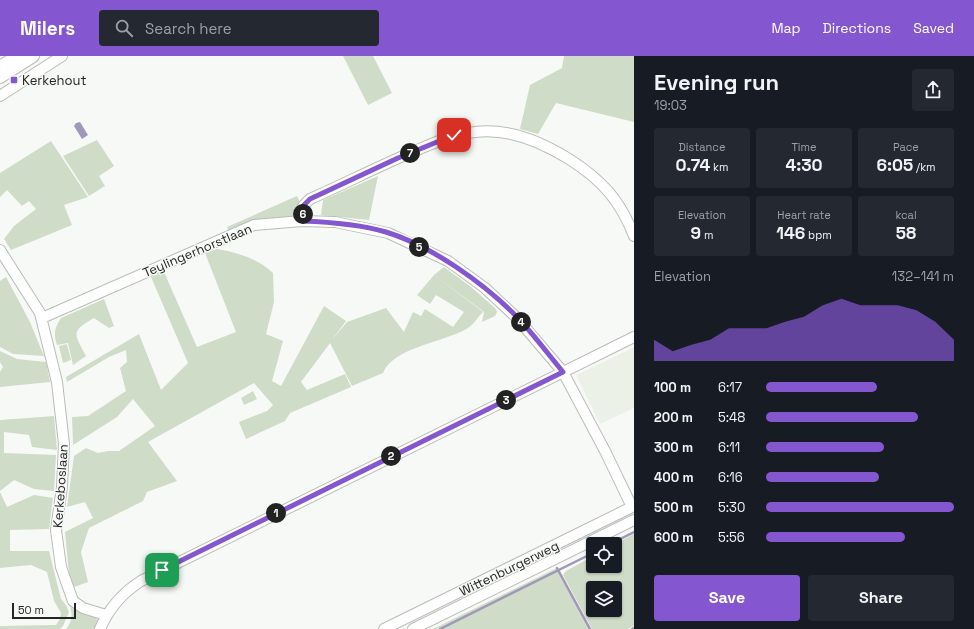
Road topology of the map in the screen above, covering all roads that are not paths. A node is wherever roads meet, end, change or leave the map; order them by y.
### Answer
1 (18, 56) edge
2 (33, 56) edge
3 (62, 56) edge
4 (0, 67) edge
5 (0, 77) edge
6 (0, 96) edge
7 (302, 221) junction
8 (634, 236) edge
9 (0, 250) edge
10 (42, 318) junction
11 (634, 337) edge
12 (563, 372) junction
13 (633, 507) edge
14 (634, 520) edge
15 (106, 615) junction
16 (100, 629) edge
17 (384, 629) edge
18 (413, 629) edge

1 - 4 main road
2 - 5 main road
3 - 6 street
7 - 8 street
7 - 10 street, Teylingerhorstlaan
7 - 12 street, Teylingerhorstlaan
9 - 10 street, Kerkeboslaan
10 - 15 street, Kerkeboslaan
11 - 12 street
12 - 13 street, Teylingerhorstlaan
12 - 15 street
13 - 17 street, Wittenburgerweg
14 - 18 street, Wittenburgerweg
15 - 16 street

